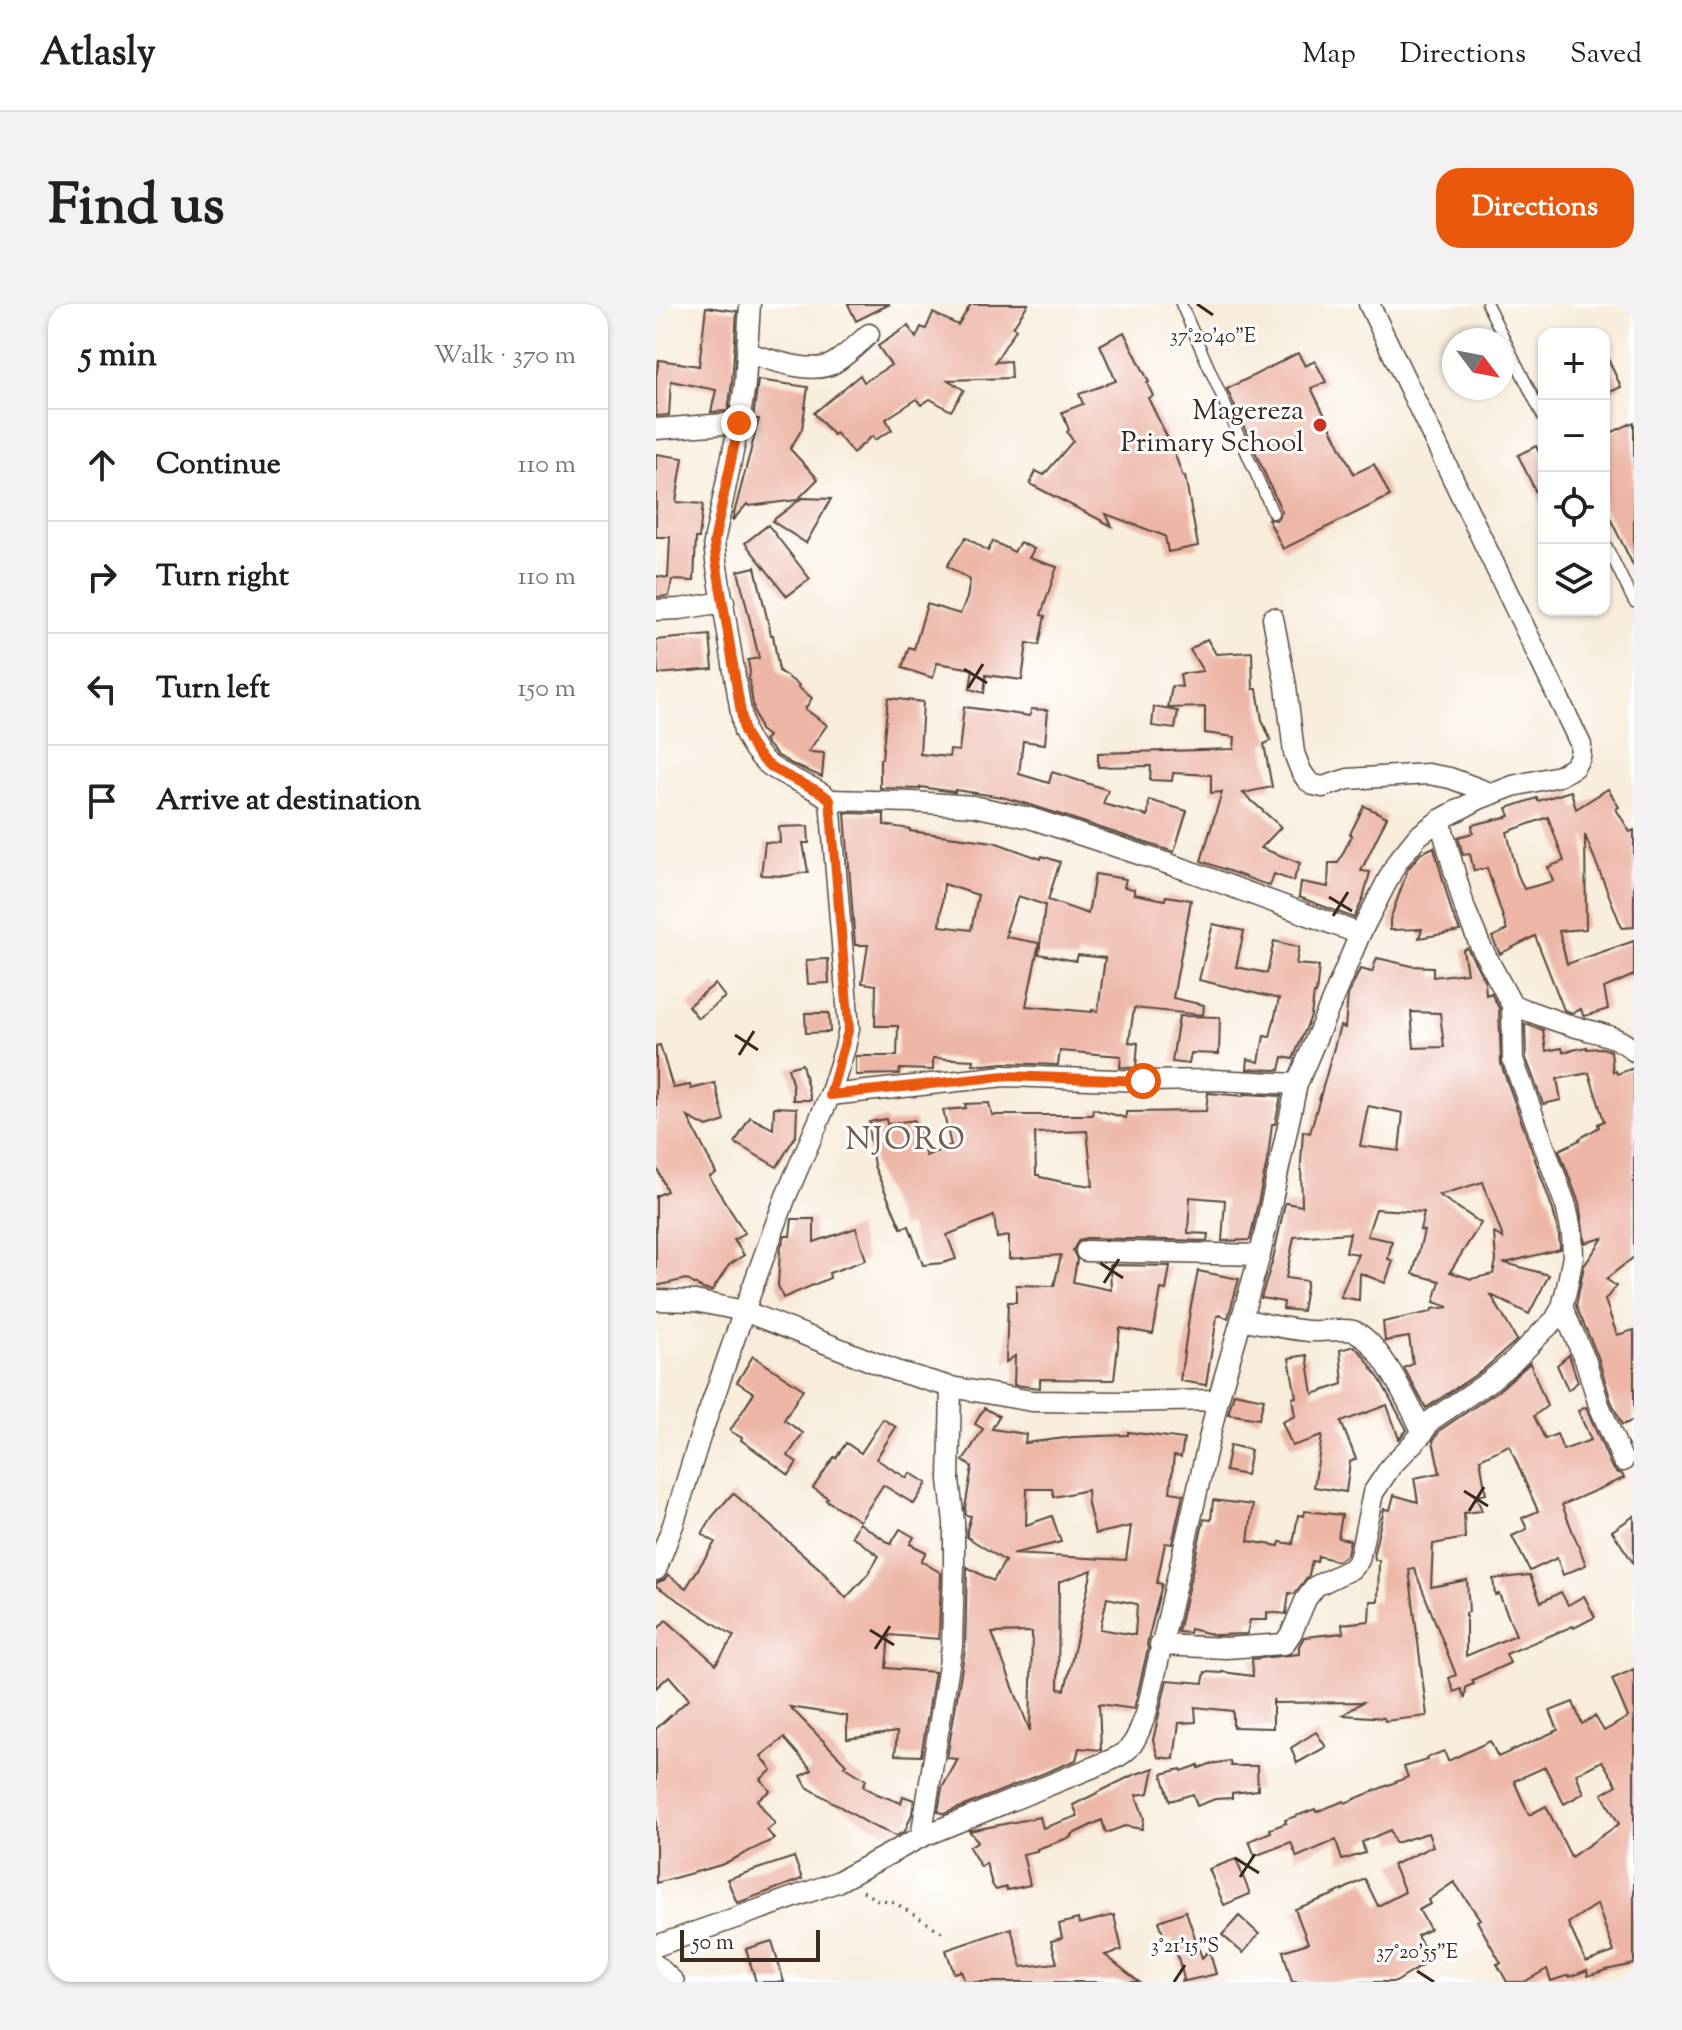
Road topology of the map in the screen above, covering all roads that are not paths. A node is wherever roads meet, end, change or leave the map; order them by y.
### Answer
1 (750, 304) edge
2 (1181, 304) edge
3 (1369, 304) edge
4 (1487, 304) edge
5 (869, 334) dead end
6 (747, 353) junction
7 (1538, 407) edge
8 (739, 423) junction
9 (656, 429) edge
10 (1273, 513) dead end
11 (1605, 544) edge
12 (724, 602) junction
13 (1634, 602) edge
14 (656, 610) edge
15 (1273, 618) dead end
16 (1493, 794) junction
17 (830, 800) junction
18 (1440, 820) junction
19 (1360, 934) junction
20 (1512, 1005) junction
21 (1634, 1051) edge
22 (1297, 1084) junction
23 (830, 1095) junction
24 (1086, 1251) dead end
25 (1260, 1255) junction
26 (656, 1300) edge
27 (1562, 1307) junction
28 (744, 1311) junction
29 (1242, 1319) junction
30 (951, 1387) junction
31 (1218, 1400) junction
32 (1423, 1433) junction
33 (1623, 1461) dead end
34 (656, 1570) edge
35 (1160, 1645) junction
36 (921, 1837) junction
37 (656, 1946) edge
38 (656, 1965) edge
39 (674, 1982) edge

1 - 6 street
2 - 10 lane
3 - 16 street
4 - 7 lane
5 - 6 street
6 - 8 street
8 - 9 street
8 - 12 street
11 - 13 lane
12 - 14 street
12 - 17 street
15 - 16 street
16 - 18 street
17 - 19 street
17 - 23 street
18 - 19 street
18 - 20 street
19 - 22 street
20 - 21 street
20 - 27 street
22 - 23 street
22 - 25 street
23 - 28 street
24 - 25 street
25 - 29 street
26 - 28 street
27 - 32 street
27 - 33 street
28 - 30 street
28 - 34 street
29 - 31 street
29 - 32 street
30 - 31 street
30 - 36 street
31 - 35 street
32 - 35 street
35 - 36 street
36 - 37 street
38 - 39 street

